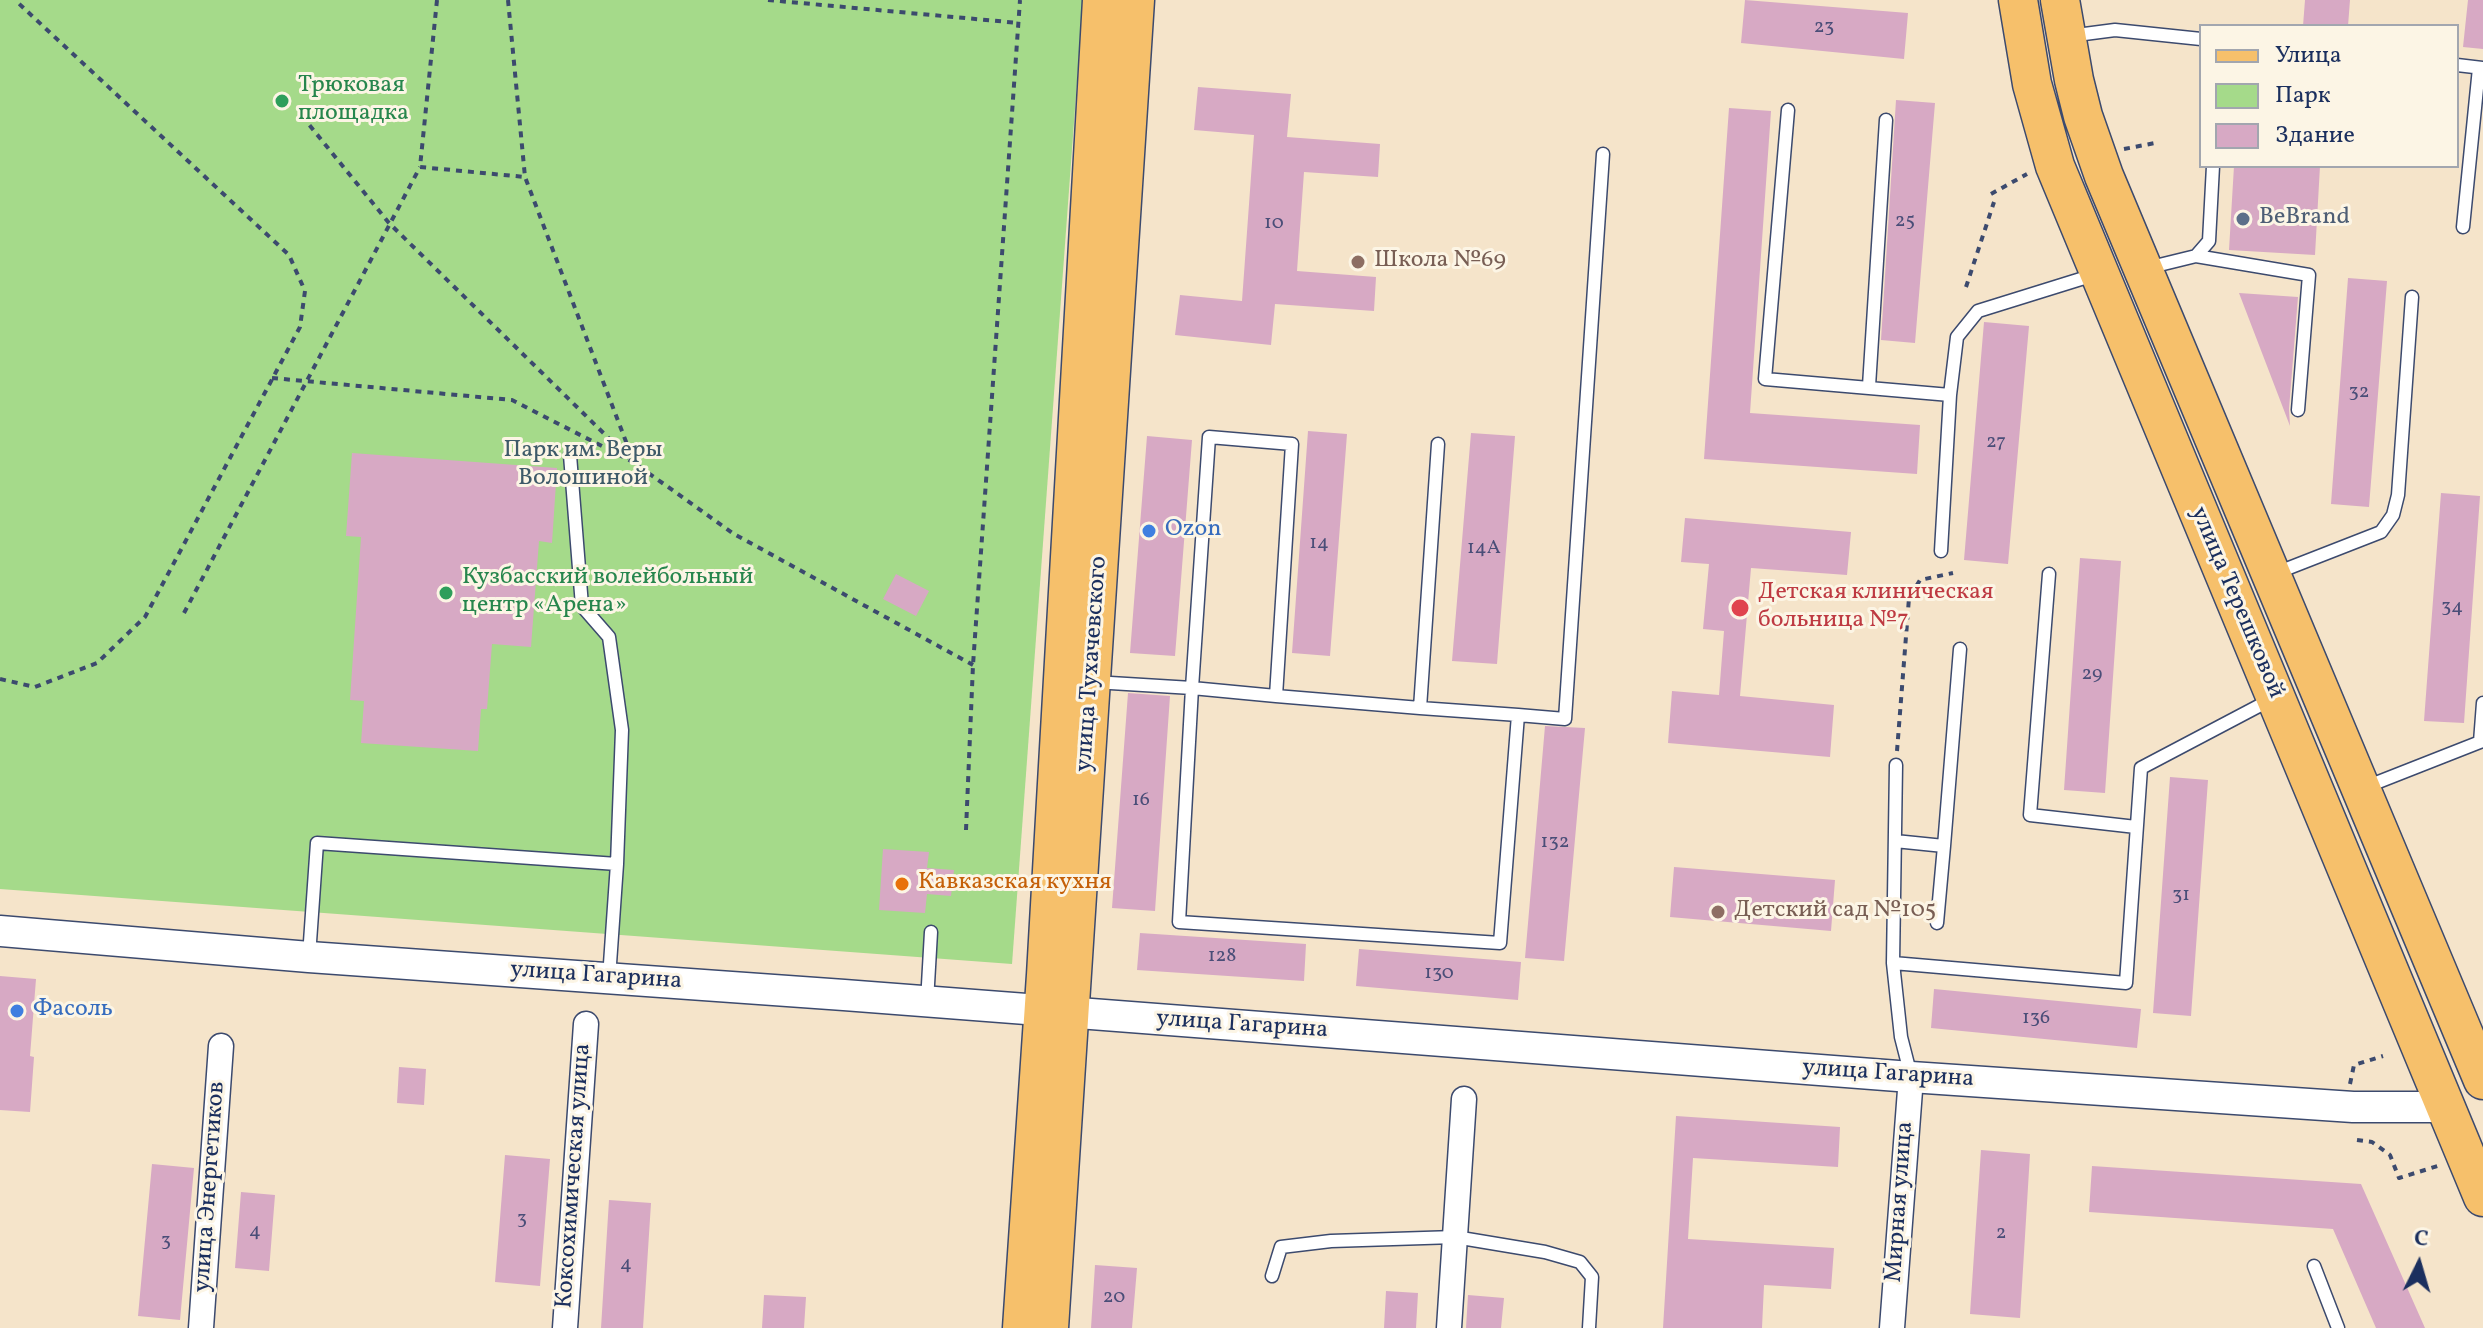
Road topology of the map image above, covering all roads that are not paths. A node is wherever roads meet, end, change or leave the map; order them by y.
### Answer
1 (1102, 0) edge
2 (1135, 0) edge
3 (2018, 0) edge
4 (2063, 18) edge
5 (2199, 39) edge
6 (2459, 65) edge
7 (2481, 68) edge
8 (1788, 110) dead end
9 (1886, 120) dead end
10 (1603, 154) dead end
11 (2213, 168) edge
12 (2463, 227) dead end
13 (2196, 256) junction
14 (2143, 269) junction
15 (2098, 273) junction
16 (2412, 297) dead end
17 (1869, 386) junction
18 (1950, 395) junction
19 (2298, 410) dead end
20 (1438, 444) dead end
21 (570, 455) dead end
22 (1941, 551) dead end
23 (2049, 574) dead end
24 (2271, 575) junction
25 (1960, 649) dead end
26 (1078, 681) junction
27 (1192, 688) junction
28 (1276, 696) junction
29 (2275, 698) junction
30 (2483, 703) edge
31 (1420, 708) junction
32 (1518, 715) junction
33 (1896, 765) road end
34 (2361, 789) junction
35 (2136, 827) junction
36 (1895, 841) junction
37 (1944, 846) junction
38 (617, 864) junction
39 (1937, 923) dead end
40 (0, 931) edge
41 (931, 932) dead end
42 (309, 957) junction
43 (1893, 963) junction
44 (609, 978) junction
45 (927, 1002) junction
46 (1057, 1013) junction
47 (586, 1024) dead end
48 (221, 1046) dead end
49 (1911, 1077) junction
50 (2483, 1080) edge
51 (1464, 1099) dead end
52 (2483, 1099) edge
53 (2446, 1107) junction
54 (2483, 1197) edge
55 (1455, 1237) junction
56 (2314, 1266) dead end
57 (1272, 1276) dead end
58 (201, 1328) edge
59 (565, 1328) edge
60 (1022, 1328) edge
61 (1049, 1328) edge
62 (1449, 1328) edge
63 (1589, 1328) edge
64 (1892, 1328) edge
65 (2338, 1328) edge

1 - 26 main road, улица Тухачевского
2 - 26 main road, улица Тухачевского
3 - 15 main road, улица Терешковой
4 - 5 lane
4 - 14 main road, улица Терешковой
6 - 7 lane
7 - 12 lane
8 - 17 lane
9 - 17 lane
10 - 32 lane
11 - 13 lane
13 - 14 lane
13 - 19 lane
14 - 24 main road, улица Терешковой
15 - 18 lane
15 - 29 main road, улица Терешковой
16 - 24 lane
17 - 18 lane
18 - 22 lane
20 - 31 lane
21 - 38 lane
23 - 35 lane
24 - 34 main road, улица Терешковой
25 - 37 lane
26 - 27 lane
26 - 46 main road, улица Тухачевского
27 - 28 lane
27 - 28 lane
27 - 32 lane
28 - 31 lane
29 - 35 lane
29 - 53 main road, улица Терешковой
30 - 34 lane
31 - 32 lane
33 - 36 lane
34 - 50 main road, улица Терешковой
35 - 43 lane
36 - 37 lane
36 - 43 lane
37 - 39 lane
38 - 42 lane
38 - 44 lane
40 - 42 street, улица Гагарина
41 - 45 lane
42 - 44 street, улица Гагарина
43 - 49 lane
44 - 45 street, улица Гагарина
45 - 46 street, улица Гагарина
46 - 49 street, улица Гагарина
46 - 60 main road, улица Тухачевского
46 - 61 main road, улица Тухачевского
47 - 59 street, Коксохимическая улица
48 - 58 street, улица Энергетиков
49 - 53 street, улица Гагарина
49 - 64 street, Мирная улица
51 - 55 street
52 - 53 main road, улица Гагарина
53 - 54 main road, улица Терешковой
55 - 57 lane
55 - 62 street
55 - 63 lane
56 - 65 lane

